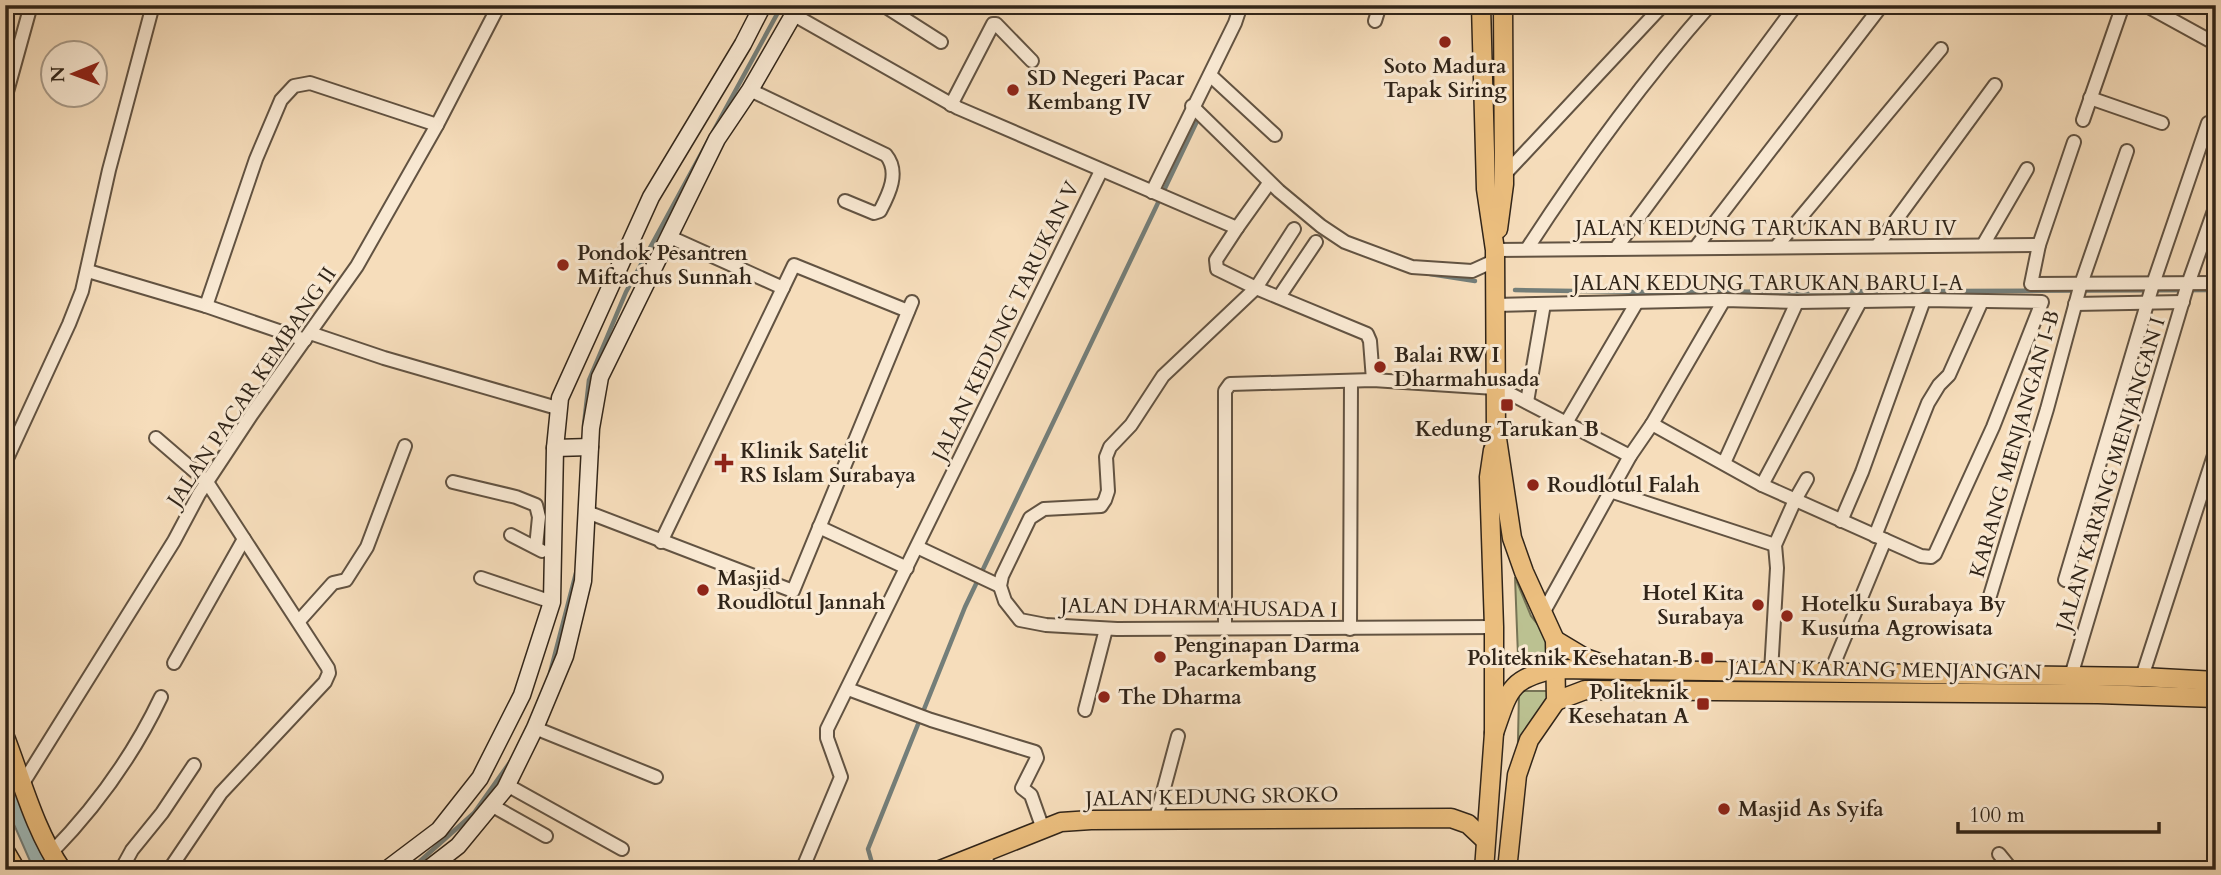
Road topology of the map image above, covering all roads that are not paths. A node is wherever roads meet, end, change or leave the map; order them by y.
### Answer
1 (31, 5) edge
2 (153, 5) edge
3 (499, 5) edge
4 (763, 5) edge
5 (883, 5) edge
6 (1241, 5) edge
7 (1380, 5) edge
8 (1481, 5) edge
9 (1503, 5) edge
10 (1663, 5) edge
11 (1710, 5) edge
12 (1796, 5) edge
13 (1882, 5) edge
14 (1922, 5) edge
15 (1929, 5) edge
16 (2091, 5) edge
17 (2145, 5) edge
18 (2122, 6) edge
19 (796, 10) edge
20 (1375, 21) dead end
21 (941, 42) dead end
22 (2216, 44) edge
23 (1941, 49) dead end
24 (1032, 61) dead end
25 (1210, 75) junction
26 (1994, 85) dead end
27 (750, 90) junction
28 (2090, 98) junction
29 (5, 99) edge
30 (951, 105) junction
31 (1192, 106) junction
32 (2083, 120) dead end
33 (2162, 123) dead end
34 (2207, 123) dead end
35 (437, 125) junction
36 (1275, 135) dead end
37 (2074, 142) dead end
38 (2127, 150) dead end
39 (2027, 169) dead end
40 (1101, 171) junction
41 (1504, 174) junction
42 (1267, 186) dead end
43 (1158, 194) junction
44 (845, 201) dead end
45 (2216, 205) edge
46 (1237, 229) junction
47 (1294, 229) dead end
48 (670, 237) junction
49 (1316, 242) dead end
50 (2039, 245) junction
51 (1877, 246) junction
52 (1983, 246) junction
53 (1696, 247) junction
54 (1776, 247) junction
55 (1616, 248) junction
56 (1527, 249) junction
57 (1494, 256) junction
58 (88, 271) junction
59 (2216, 283) edge
60 (2153, 285) junction
61 (2188, 285) junction
62 (783, 288) junction
63 (1256, 288) junction
64 (2078, 293) junction
65 (2032, 295) junction
66 (1279, 297) junction
67 (1724, 300) junction
68 (1924, 300) junction
69 (1982, 301) junction
70 (2149, 301) junction
71 (2183, 301) junction
72 (1637, 302) junction
73 (1860, 302) junction
74 (1797, 303) junction
75 (1544, 304) junction
76 (1495, 305) junction
77 (206, 306) junction
78 (308, 337) junction
79 (1373, 380) junction
80 (1351, 382) junction
81 (1495, 388) junction
82 (1527, 402) junction
83 (557, 408) junction
84 (1566, 424) junction
85 (1652, 424) junction
86 (1496, 432) junction
87 (156, 438) dead end
88 (405, 446) dead end
89 (587, 447) junction
90 (557, 448) junction
91 (2216, 449) edge
92 (1630, 456) junction
93 (5, 463) edge
94 (1724, 463) junction
95 (1807, 478) dead end
96 (207, 482) junction
97 (453, 482) dead end
98 (1762, 485) junction
99 (1610, 491) junction
100 (1795, 500) junction
101 (586, 512) junction
102 (1841, 521) junction
103 (819, 527) junction
104 (511, 535) dead end
105 (1880, 538) junction
106 (244, 539) junction
107 (661, 542) junction
108 (1775, 545) junction
109 (536, 547) junction
110 (917, 547) junction
111 (554, 557) junction
112 (907, 568) junction
113 (481, 578) dead end
114 (2065, 580) dead end
115 (1000, 586) junction
116 (1990, 599) dead end
117 (552, 602) junction
118 (1543, 613) junction
119 (299, 621) junction
120 (1494, 627) junction
121 (1225, 628) junction
122 (1106, 629) junction
123 (1350, 629) junction
124 (1555, 640) junction
125 (174, 663) dead end
126 (1555, 669) junction
127 (1616, 669) junction
128 (1771, 672) junction
129 (1830, 673) junction
130 (2071, 676) junction
131 (2142, 677) junction
132 (2216, 681) edge
133 (848, 689) junction
134 (2191, 689) junction
135 (161, 698) dead end
136 (2216, 698) edge
137 (1556, 701) junction
138 (1085, 710) dead end
139 (535, 728) junction
140 (1494, 733) junction
141 (1178, 736) dead end
142 (5, 737) edge
143 (194, 765) dead end
144 (10, 766) edge
145 (656, 777) dead end
146 (23, 783) junction
147 (507, 785) junction
148 (491, 806) junction
149 (1156, 818) junction
150 (1043, 829) junction
151 (546, 836) dead end
152 (1485, 840) junction
153 (622, 849) dead end
154 (5, 851) edge
155 (51, 853) junction
156 (1999, 854) dead end
157 (986, 861) edge
158 (16, 870) edge
159 (62, 870) edge
160 (121, 870) edge
161 (169, 870) edge
162 (386, 870) edge
163 (427, 870) edge
164 (802, 870) edge
165 (940, 870) edge
166 (1484, 870) edge
167 (1507, 870) edge
168 (2012, 870) edge

1 - 29 street
2 - 58 street
3 - 35 street, JALAN PACAR KEMBANG II
4 - 83 main road
5 - 21 street
6 - 25 street
7 - 20 street
8 - 57 main road
9 - 41 main road
10 - 41 street
11 - 56 street
12 - 55 street
13 - 53 street
14 - 15 street
16 - 18 street
17 - 22 street
18 - 28 street
19 - 27 main road
19 - 30 street
23 - 54 street
24 - 30 street
25 - 31 street
25 - 36 street
26 - 51 street
27 - 44 street
27 - 48 main road
28 - 32 street
28 - 33 street
30 - 40 street
31 - 43 street
31 - 57 street, JALAN KEDUNG TARUKAN BARU IV
34 - 60 street
35 - 77 street
35 - 78 street, JALAN PACAR KEMBANG II
37 - 50 street
38 - 64 street, KARANG MENJANGAN I-B
39 - 52 street
40 - 43 street
40 - 110 street, JALAN KEDUNG TARUKAN V
41 - 57 main road
42 - 46 street
43 - 46 street
45 - 61 street, JALAN KARANG MENJANGAN I
46 - 63 street
47 - 63 street
48 - 62 street
48 - 89 main road
49 - 66 street
50 - 52 street, JALAN KEDUNG TARUKAN BARU IV
50 - 65 street
51 - 52 street, JALAN KEDUNG TARUKAN BARU IV
51 - 54 street, JALAN KEDUNG TARUKAN BARU IV
53 - 54 street, JALAN KEDUNG TARUKAN BARU IV
53 - 55 street, JALAN KEDUNG TARUKAN BARU IV
55 - 56 street, JALAN KEDUNG TARUKAN BARU IV
56 - 57 street, JALAN KEDUNG TARUKAN BARU IV
57 - 76 main road
58 - 77 street
58 - 93 street
59 - 61 street
60 - 61 street
60 - 64 street
60 - 70 street
61 - 71 street, JALAN KARANG MENJANGAN I
62 - 103 street
62 - 107 street
63 - 66 street
63 - 115 street
64 - 65 street, JALAN KEDUNG TARUKAN BARU I-A
64 - 70 street
64 - 116 street, KARANG MENJANGAN I-B
65 - 69 street, JALAN KEDUNG TARUKAN BARU I-A
65 - 105 street
66 - 79 street
67 - 72 street, JALAN KEDUNG TARUKAN BARU I-A
67 - 74 street, JALAN KEDUNG TARUKAN BARU I-A
67 - 85 street
68 - 69 street, JALAN KEDUNG TARUKAN BARU I-A
68 - 73 street, JALAN KEDUNG TARUKAN BARU I-A
68 - 102 street
69 - 105 street
70 - 71 street
70 - 114 street
71 - 130 street, JALAN KARANG MENJANGAN I
72 - 75 street, JALAN KEDUNG TARUKAN BARU I-A
72 - 84 street
73 - 74 street, JALAN KEDUNG TARUKAN BARU I-A
73 - 98 street
74 - 94 street
75 - 76 street, JALAN KEDUNG TARUKAN BARU I-A
75 - 82 street
76 - 81 main road
77 - 78 street
78 - 83 street
78 - 96 street, JALAN PACAR KEMBANG II
79 - 80 street
79 - 81 street
80 - 121 street
80 - 123 street
81 - 82 street
81 - 86 main road
82 - 84 street
83 - 90 main road
84 - 92 street
85 - 92 street
85 - 94 street
86 - 118 main road
86 - 120 main road
87 - 96 street
88 - 119 street
89 - 90 main road
89 - 101 main road
90 - 111 main road
91 - 131 street
92 - 99 street
94 - 98 street
95 - 100 street
96 - 106 street
96 - 146 street, JALAN PACAR KEMBANG II
97 - 109 street
98 - 100 street
99 - 108 street
99 - 118 street
100 - 102 street
100 - 108 street
101 - 107 street
101 - 139 main road
102 - 105 street
103 - 107 street
103 - 112 street
104 - 109 street
105 - 129 street
106 - 119 street
106 - 125 street
108 - 128 street
109 - 111 street
110 - 112 street, JALAN KEDUNG TARUKAN V
110 - 115 street
111 - 117 main road
112 - 133 street, JALAN KEDUNG TARUKAN V
113 - 117 street
115 - 122 street, JALAN DHARMAHUSADA I
117 - 162 main road
118 - 124 main road
119 - 161 street
120 - 123 street, JALAN DHARMAHUSADA I
120 - 140 main road
121 - 122 street, JALAN DHARMAHUSADA I
121 - 123 street, JALAN DHARMAHUSADA I
122 - 138 street
124 - 126 main road
124 - 127 main road
126 - 127 main road, JALAN KARANG MENJANGAN
126 - 137 main road
126 - 140 main road, JALAN KARANG MENJANGAN
127 - 128 main road, JALAN KARANG MENJANGAN
128 - 129 main road, JALAN KARANG MENJANGAN
129 - 130 main road, JALAN KARANG MENJANGAN
130 - 131 main road, JALAN KARANG MENJANGAN
131 - 134 main road, JALAN KARANG MENJANGAN
132 - 134 main road, JALAN KARANG MENJANGAN
133 - 150 street
133 - 164 street, JALAN KEDUNG TARUKAN V
134 - 136 main road, JALAN KARANG MENJANGAN
134 - 137 main road, JALAN KARANG MENJANGAN
135 - 155 street
137 - 167 main road
139 - 145 street
139 - 147 main road
140 - 152 main road
141 - 149 street
142 - 144 main road
143 - 160 street
144 - 146 main road
146 - 155 main road
147 - 148 main road
147 - 153 street
148 - 151 street
148 - 163 main road
149 - 150 main road, JALAN KEDUNG SROKO
149 - 152 main road, JALAN KEDUNG SROKO
150 - 157 main road, JALAN KEDUNG SROKO
152 - 166 main road
154 - 158 main road
155 - 159 main road
156 - 168 street
157 - 165 main road, JALAN KEDUNG SROKO

